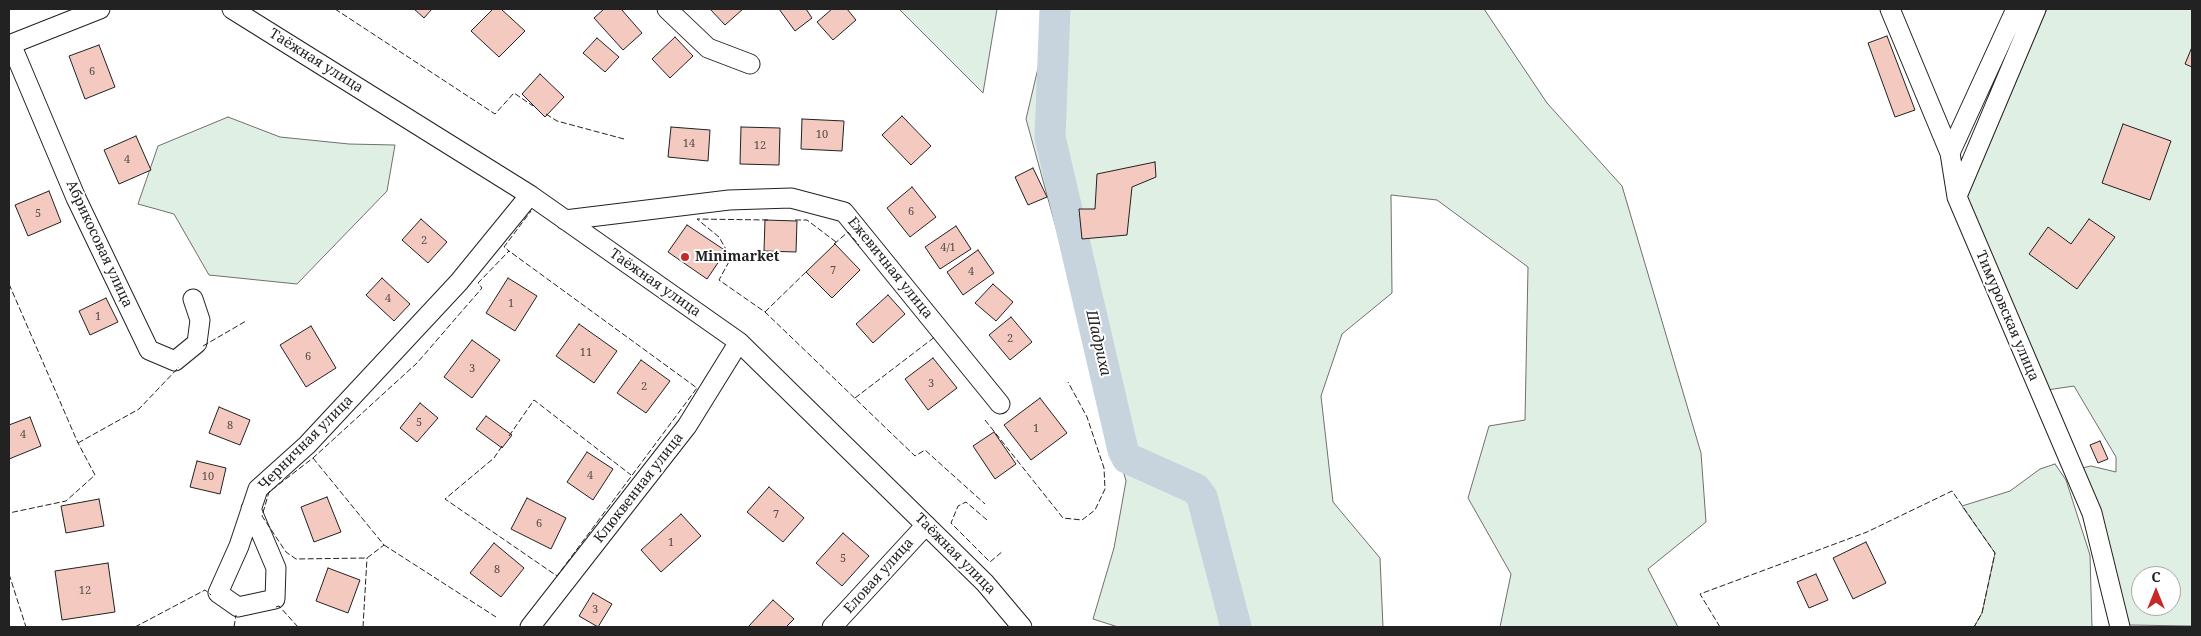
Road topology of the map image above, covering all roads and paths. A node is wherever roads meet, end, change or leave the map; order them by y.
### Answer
1 (100, 9) edge
2 (232, 9) edge
3 (667, 9) edge
4 (1890, 9) edge
5 (2016, 9) edge
6 (2036, 9) edge
7 (10, 44) edge
8 (750, 64) dead end
9 (1950, 153) junction
10 (530, 195) junction
11 (1956, 197) junction
12 (565, 220) junction
13 (193, 299) dead end
14 (739, 342) junction
15 (1000, 404) dead end
16 (251, 509) dead end
17 (926, 524) junction
18 (530, 627) edge
19 (832, 627) edge
20 (1022, 627) edge
21 (2120, 627) edge

1 - 7 street
2 - 10 street, Таёжная улица
3 - 8 street
4 - 9 street, Тимуровская улица
5 - 9 street
6 - 11 street
7 - 13 street, Абрикосовая улица
9 - 11 street, Тимуровская улица
10 - 12 street, Таёжная улица
10 - 16 street, Черничная улица
11 - 21 street, Тимуровская улица
12 - 14 street, Таёжная улица
12 - 15 street, Ежевичная улица
14 - 17 street, Таёжная улица
14 - 18 street, Клюквенная улица
17 - 19 street, Еловая улица
17 - 20 street, Таёжная улица

